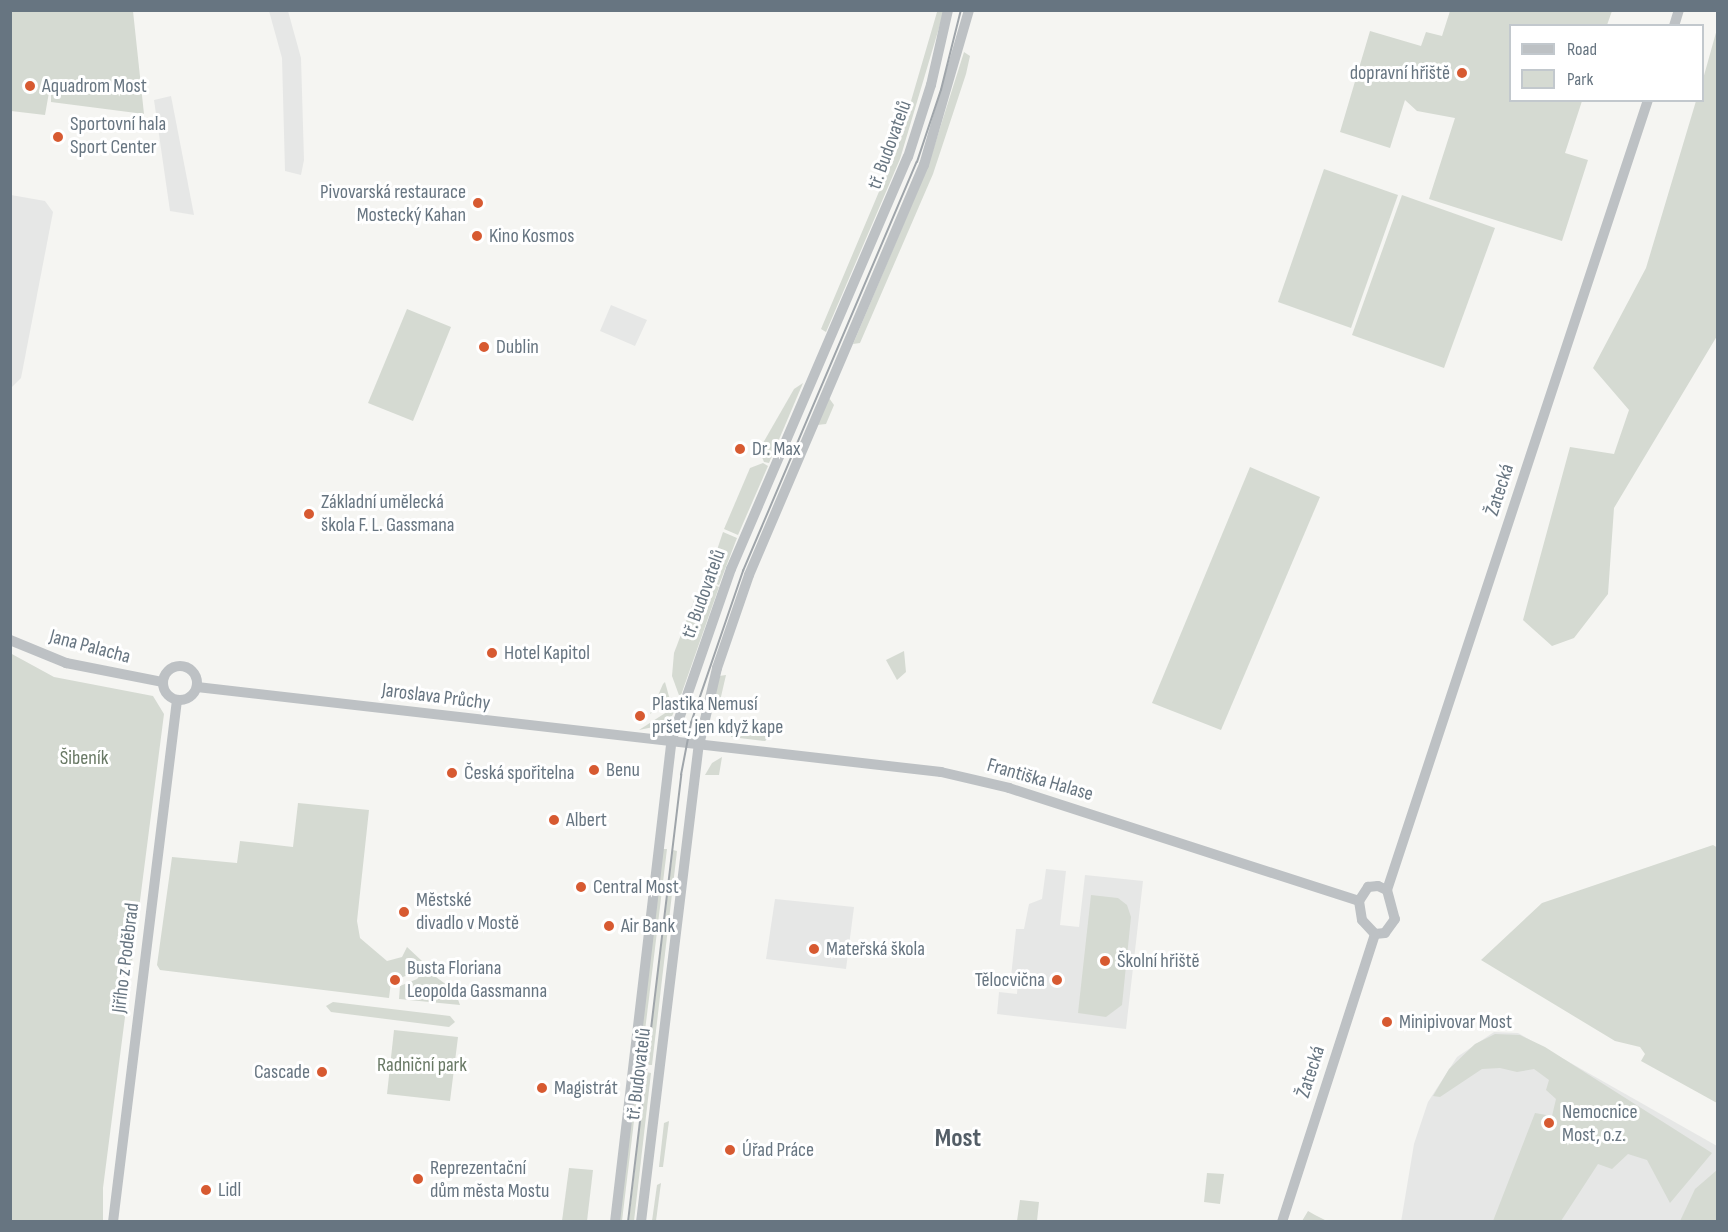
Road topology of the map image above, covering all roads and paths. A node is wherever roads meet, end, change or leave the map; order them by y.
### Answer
1 (948, 10) edge
2 (969, 10) edge
3 (1647, 102) edge
4 (10, 640) edge
5 (163, 681) junction
6 (197, 687) junction
7 (177, 700) junction
8 (671, 742) junction
9 (699, 745) junction
10 (1387, 890) junction
11 (1359, 901) junction
12 (1376, 934) junction
13 (113, 1221) edge
14 (615, 1221) edge
15 (641, 1221) edge
16 (1282, 1221) edge

1 - 8 street, tř. Budovatelů
2 - 9 street, tř. Budovatelů
3 - 10 street, Žatecká
4 - 5 street, Jana Palacha
5 - 6 street
5 - 7 street
6 - 7 street
6 - 8 street, Jaroslava Průchy
7 - 13 street, Jiřího z Poděbrad
8 - 9 street, Jaroslava Průchy
8 - 14 street, tř. Budovatelů
9 - 11 street, Františka Halase
9 - 15 street, tř. Budovatelů
10 - 11 street
10 - 12 street
11 - 12 street
12 - 16 street, Žatecká

